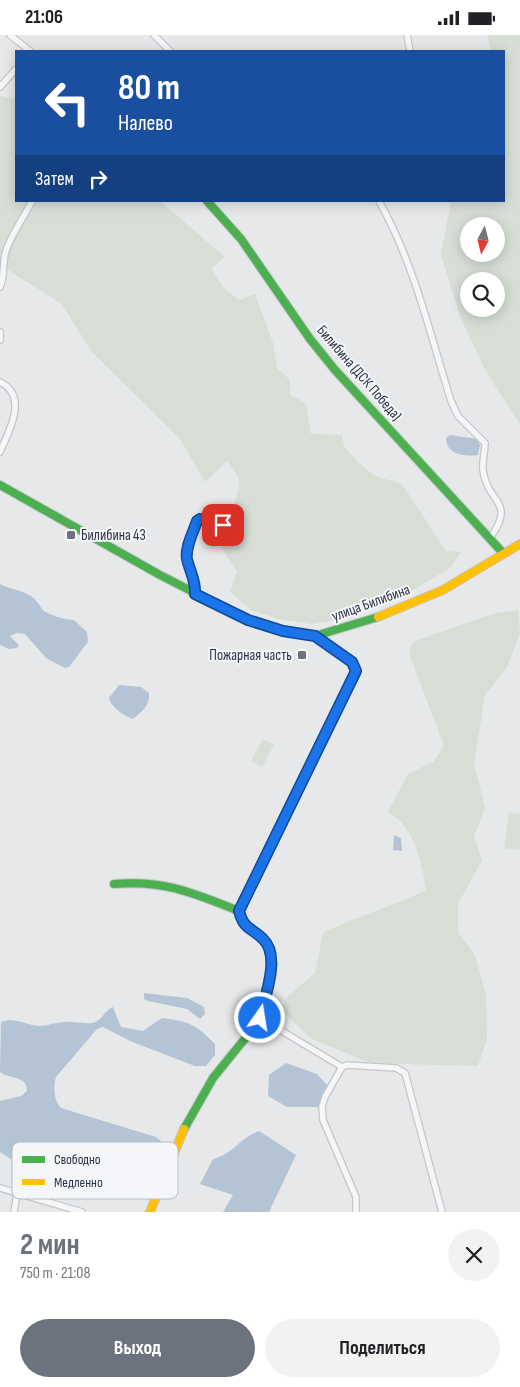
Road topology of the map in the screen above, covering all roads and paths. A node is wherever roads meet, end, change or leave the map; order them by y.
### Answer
1 (10, 35) edge
2 (154, 35) edge
3 (407, 35) edge
4 (29, 50) edge
5 (169, 50) edge
6 (410, 50) edge
7 (15, 70) edge
8 (0, 87) edge
9 (31, 202) edge
10 (208, 202) edge
11 (379, 202) edge
12 (0, 287) edge
13 (0, 332) edge
14 (0, 340) edge
15 (0, 382) edge
16 (0, 452) edge
17 (0, 485) edge
18 (240, 531) dead end
19 (490, 538) junction
20 (520, 544) edge
21 (503, 553) junction
22 (195, 594) junction
23 (315, 636) junction
24 (114, 885) dead end
25 (239, 911) junction
26 (260, 1018) junction
27 (342, 1067) junction
28 (178, 1146) edge
29 (0, 1187) edge
30 (12, 1192) edge
31 (16, 1199) edge
32 (35, 1199) edge
33 (155, 1199) edge
34 (14, 1212) edge
35 (82, 1212) edge
36 (150, 1212) edge
37 (356, 1212) edge
38 (442, 1212) edge

1 - 4 street
2 - 5 street
3 - 6 street
7 - 8 street
9 - 12 street
10 - 19 street, Билибина (ДСК Победа)
11 - 19 street
13 - 14 street
15 - 16 street
17 - 22 street, улица Билибина
18 - 22 street
19 - 21 street, Билибина (ДСК Победа)
20 - 21 street, улица Билибина
21 - 23 street, улица Билибина
22 - 23 street, улица Билибина
23 - 25 street
24 - 25 street
25 - 26 street
26 - 27 street
26 - 28 street
27 - 37 street
27 - 38 street
29 - 30 street
31 - 34 street
32 - 35 street
33 - 36 street

